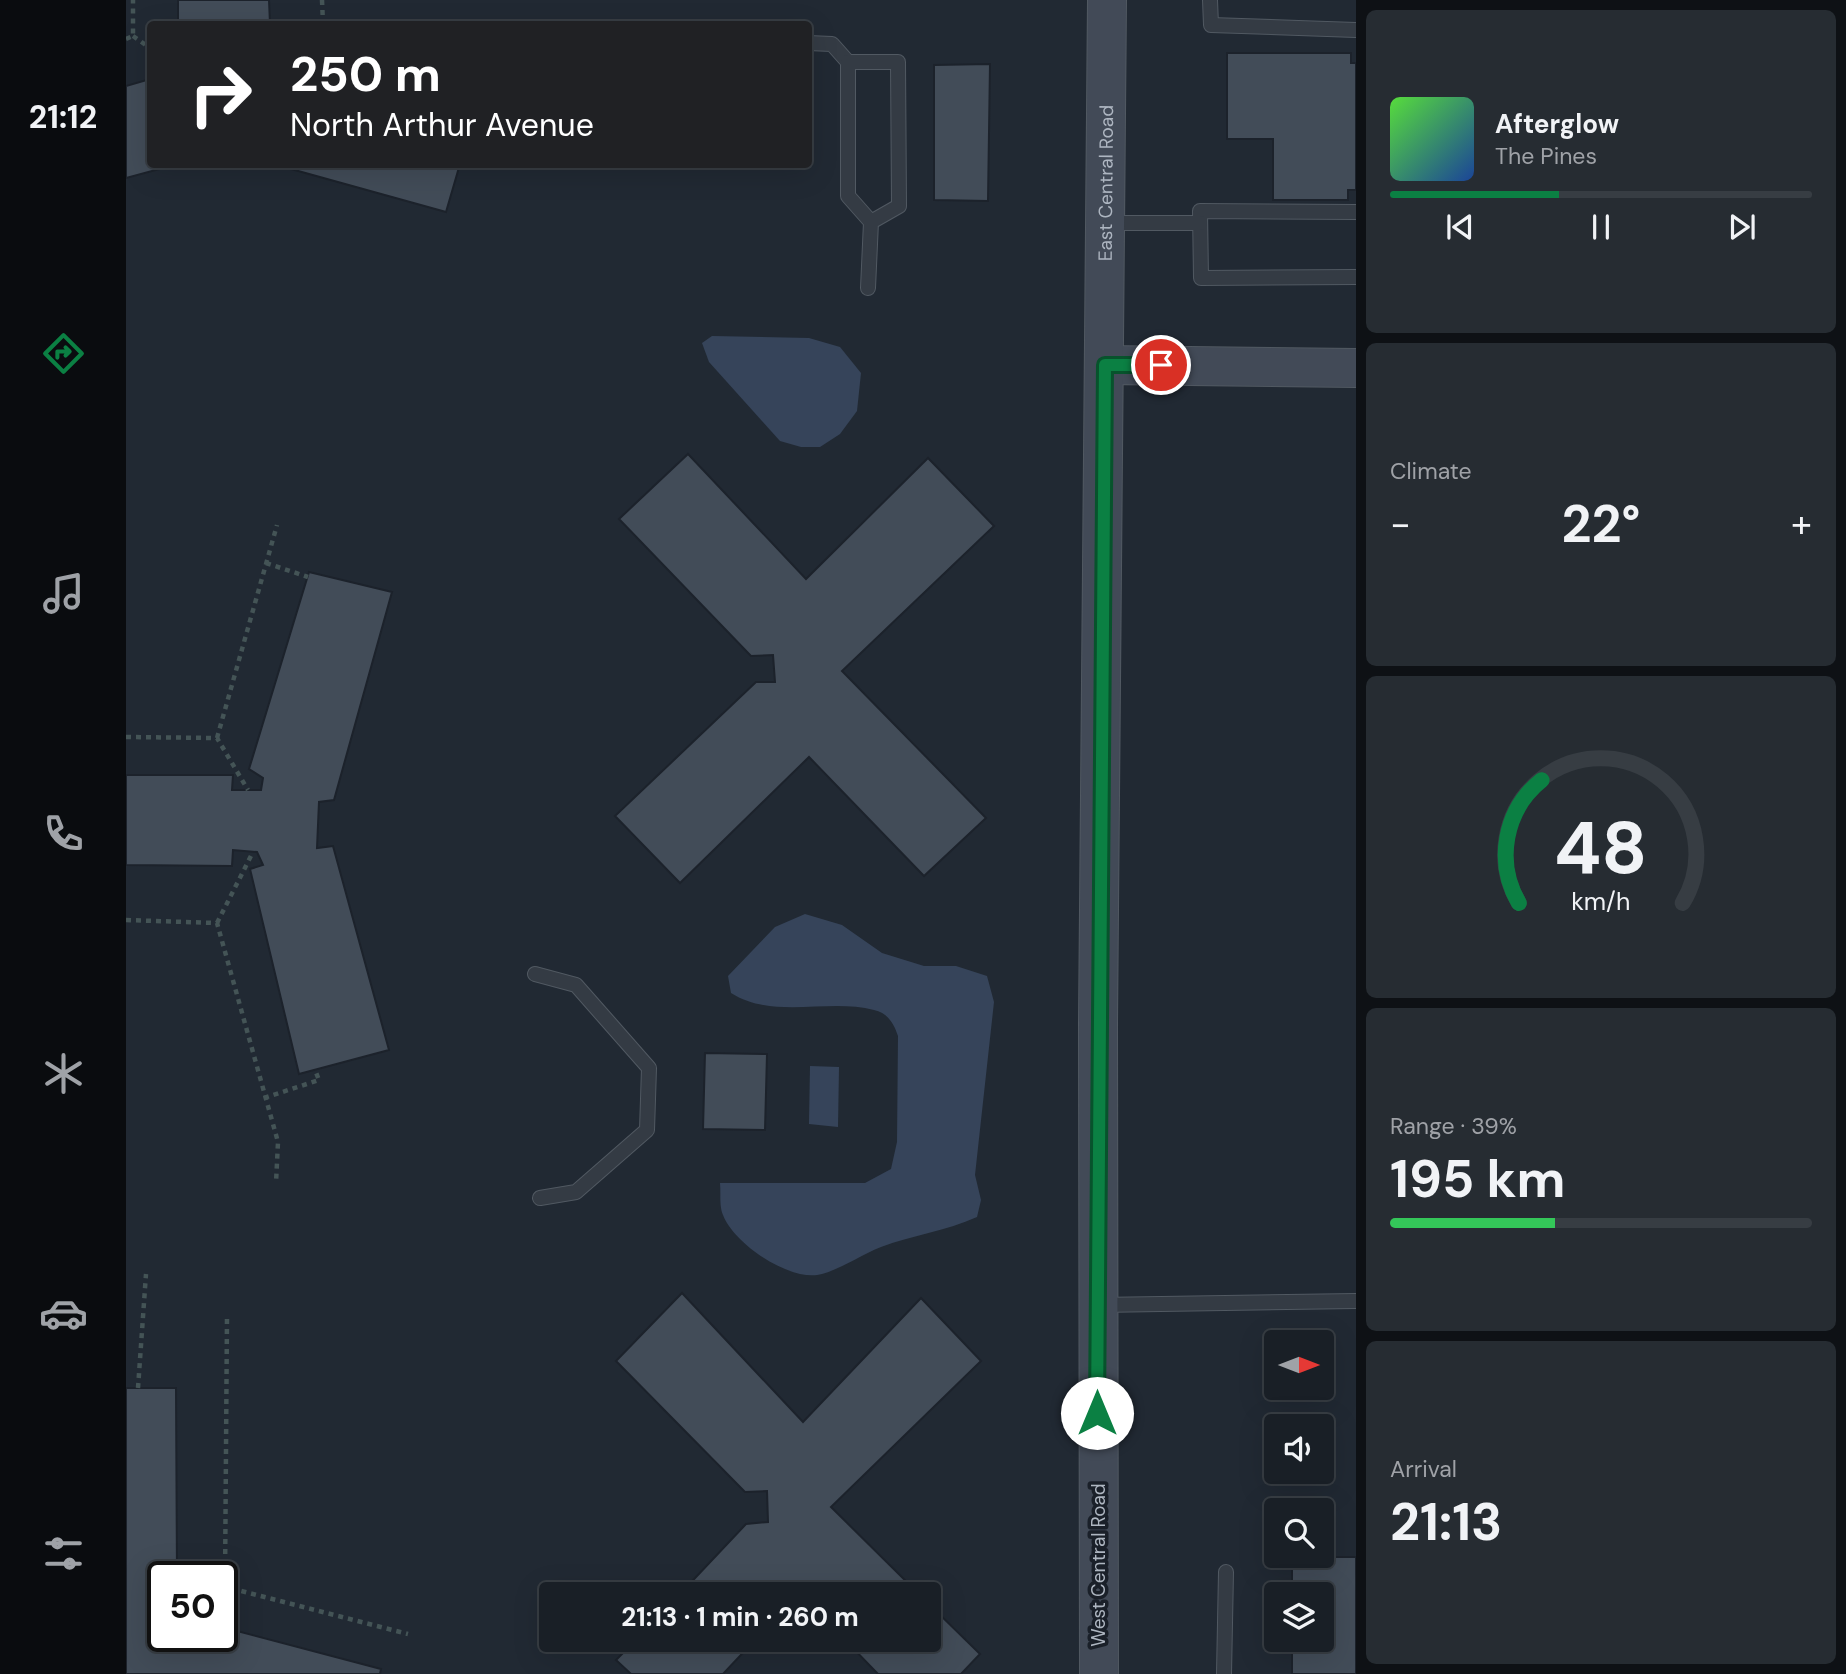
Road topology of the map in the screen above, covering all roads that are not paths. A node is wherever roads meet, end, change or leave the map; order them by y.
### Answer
1 (1107, 0) edge
2 (1210, 0) edge
3 (1356, 30) edge
4 (812, 43) edge
5 (848, 62) junction
6 (1356, 212) edge
7 (1200, 217) junction
8 (871, 222) junction
9 (1106, 223) junction
10 (1356, 277) edge
11 (868, 288) dead end
12 (1105, 365) junction
13 (1356, 368) edge
14 (536, 974) dead end
15 (540, 1198) dead end
16 (1356, 1301) edge
17 (1097, 1305) junction
18 (1226, 1572) dead end
19 (1099, 1674) edge
20 (1224, 1674) edge

1 - 9 main road, East Central Road
2 - 3 lane
4 - 5 lane
5 - 8 lane
5 - 8 lane
6 - 7 lane
7 - 9 lane
7 - 10 lane
8 - 11 lane
9 - 12 main road, East Central Road
12 - 13 main road
12 - 17 main road, West Central Road
14 - 15 lane
16 - 17 lane
17 - 19 main road, West Central Road
18 - 20 lane

